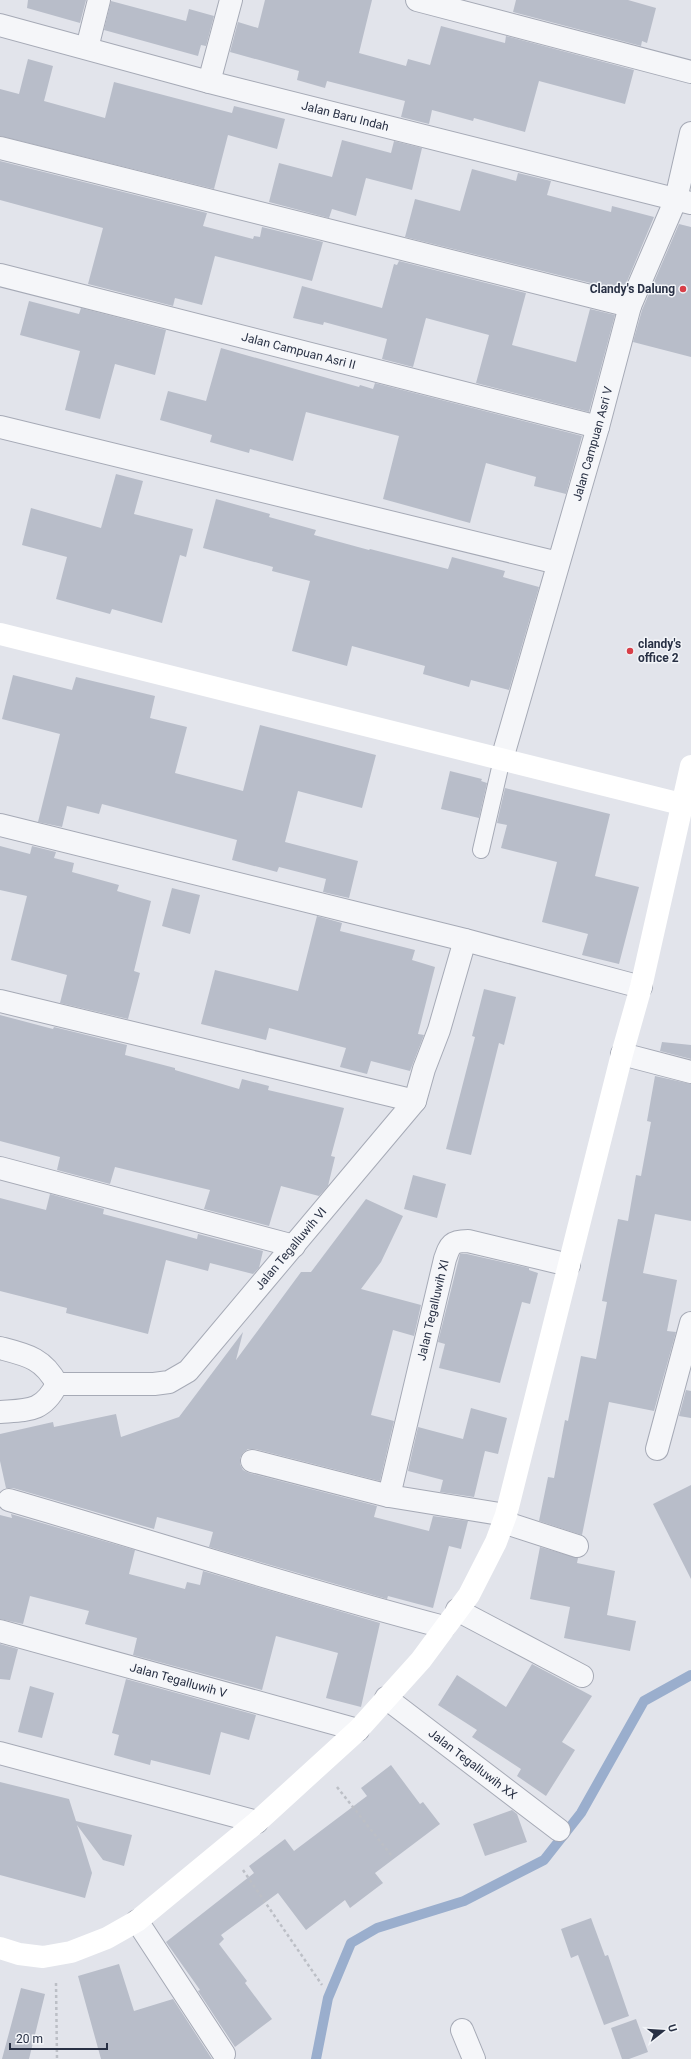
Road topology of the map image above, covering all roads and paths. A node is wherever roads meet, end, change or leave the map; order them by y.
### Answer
1 (99, 0) edge
2 (230, 0) edge
3 (417, 0) edge
4 (0, 25) edge
5 (87, 48) junction
6 (691, 72) edge
7 (209, 82) junction
8 (691, 133) edge
9 (0, 148) edge
10 (683, 201) edge
11 (0, 275) edge
12 (630, 306) junction
13 (598, 427) junction
14 (0, 429) edge
15 (558, 563) junction
16 (0, 634) edge
17 (502, 759) junction
18 (691, 766) edge
19 (686, 804) edge
20 (0, 825) edge
21 (481, 850) dead end
22 (465, 940) junction
23 (641, 987) junction
24 (0, 1000) edge
25 (622, 1054) junction
26 (691, 1072) edge
27 (416, 1101) junction
28 (0, 1168) edge
29 (294, 1246) junction
30 (569, 1265) junction
31 (691, 1323) edge
32 (0, 1348) edge
33 (57, 1384) junction
34 (0, 1412) edge
35 (657, 1449) dead end
36 (252, 1461) dead end
37 (389, 1496) junction
38 (9, 1500) dead end
39 (505, 1519) junction
40 (577, 1546) dead end
41 (457, 1610) junction
42 (444, 1627) junction
43 (0, 1631) edge
44 (582, 1676) dead end
45 (386, 1698) junction
46 (358, 1730) junction
47 (0, 1753) edge
48 (320, 1764) junction
49 (256, 1822) junction
50 (559, 1830) dead end
51 (227, 1846) junction
52 (391, 1855) dead end
53 (137, 1921) junction
54 (0, 1948) edge
55 (55, 1954) junction
56 (322, 1985) dead end
57 (462, 2030) dead end
58 (224, 2054) dead end
59 (57, 2059) edge
60 (474, 2059) edge

1 - 5 street
2 - 7 street
3 - 6 street
4 - 5 street, Jalan Baru Indah
5 - 7 street, Jalan Baru Indah
7 - 10 street, Jalan Baru Indah
8 - 10 street, Jalan Campuan Asri V
9 - 12 street
10 - 12 street, Jalan Campuan Asri V
11 - 13 street, Jalan Campuan Asri II
12 - 13 street, Jalan Campuan Asri V
13 - 15 street, Jalan Campuan Asri V
14 - 15 street
15 - 17 street, Jalan Campuan Asri V
16 - 17 street
17 - 19 street
17 - 21 lane
18 - 19 street
19 - 23 street
20 - 22 street
22 - 23 street
22 - 27 street, Jalan Tegalluwih VI
23 - 25 street
24 - 27 street
25 - 26 street
25 - 30 street
27 - 29 street, Jalan Tegalluwih VI
28 - 29 street
29 - 33 street, Jalan Tegalluwih VI
30 - 37 street, Jalan Tegalluwih XI
30 - 39 street
31 - 35 street
32 - 33 street
33 - 34 street
36 - 37 street
37 - 39 street
38 - 42 street
39 - 40 street
39 - 41 street
41 - 42 street
41 - 44 street
42 - 45 street
43 - 46 street, Jalan Tegalluwih V
45 - 46 street
45 - 50 street, Jalan Tegalluwih XX
46 - 48 street
47 - 49 street
48 - 49 street
48 - 52 path
49 - 51 street
51 - 53 street
51 - 56 path
53 - 55 street
53 - 58 street
54 - 55 street
55 - 59 path
57 - 60 street

